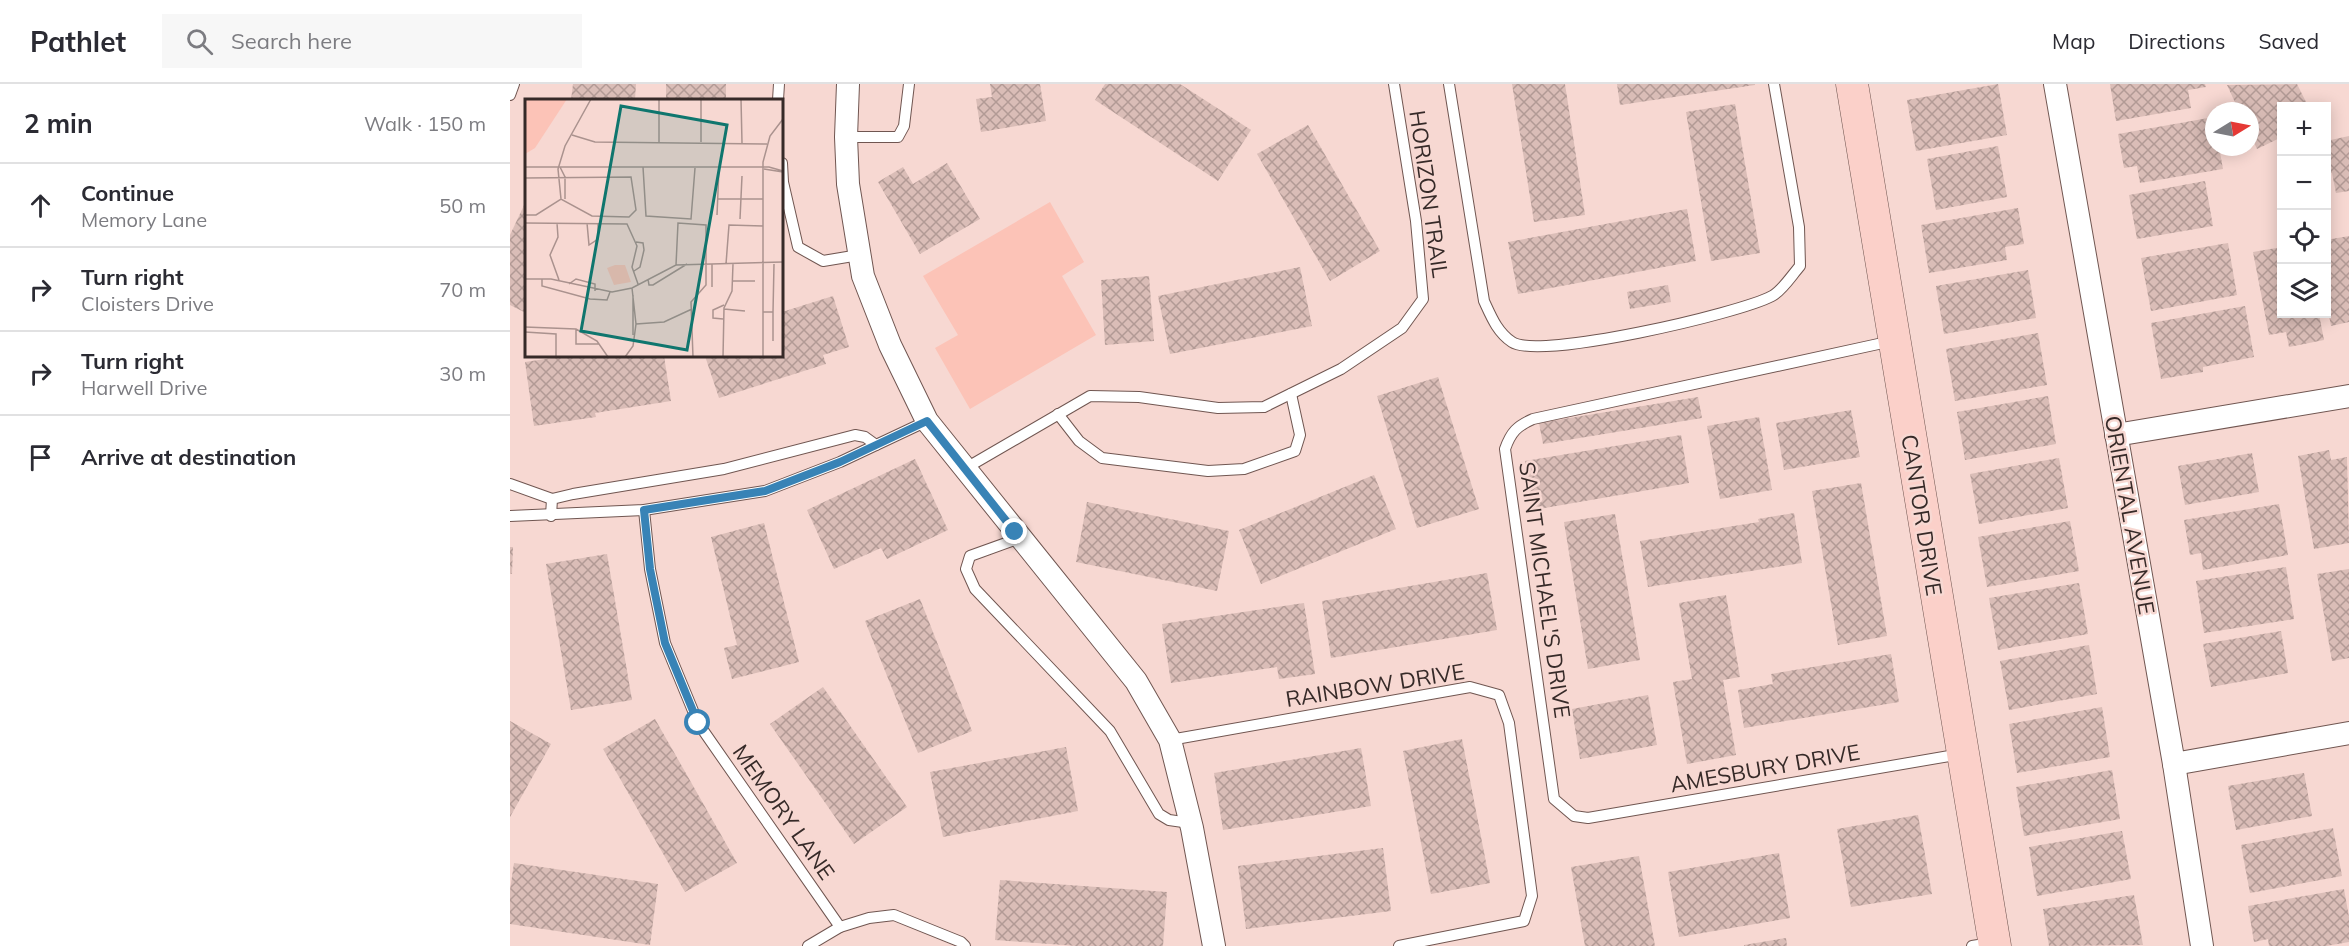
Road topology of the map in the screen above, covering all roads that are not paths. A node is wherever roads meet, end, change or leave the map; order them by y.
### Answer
1 (514, 84) edge
2 (779, 84) edge
3 (848, 84) edge
4 (909, 84) edge
5 (1394, 84) edge
6 (1449, 84) edge
7 (1773, 84) edge
8 (1852, 84) edge
9 (2055, 84) edge
10 (510, 94) edge
11 (778, 99) edge
12 (846, 137) junction
13 (783, 182) edge
14 (860, 255) junction
15 (1894, 341) junction
16 (1291, 394) junction
17 (2349, 396) edge
18 (1058, 414) junction
19 (927, 421) junction
20 (2116, 435) junction
21 (876, 445) junction
22 (966, 468) junction
23 (510, 484) edge
24 (552, 499) junction
25 (644, 510) junction
26 (510, 516) edge
27 (551, 516) junction
28 (1020, 538) junction
29 (2349, 733) edge
30 (1170, 740) junction
31 (1962, 754) junction
32 (2174, 765) junction
33 (1574, 816) joint
34 (1191, 823) junction
35 (840, 927) junction
36 (1987, 945) edge
37 (808, 946) edge
38 (965, 946) edge
39 (1214, 946) edge
40 (1399, 946) edge
41 (2202, 946) edge

1 - 10 lane
2 - 11 lane
3 - 12 street
4 - 12 lane
5 - 16 lane, HORIZON TRAIL
6 - 7 lane
8 - 15 street, CANTOR DRIVE
9 - 20 street, ORIENTAL AVENUE
12 - 14 street
13 - 14 lane
14 - 19 street
15 - 31 street, CANTOR DRIVE
15 - 33 lane, SAINT MICHAEL'S DRIVE
16 - 18 lane, HORIZON TRAIL
16 - 18 lane
17 - 20 street
18 - 22 lane, HORIZON TRAIL
19 - 21 lane
19 - 22 street
20 - 32 street, ORIENTAL AVENUE
21 - 24 lane
21 - 25 lane
22 - 28 street
23 - 24 lane
24 - 27 lane
25 - 27 lane
25 - 35 lane, MEMORY LANE
26 - 27 lane
28 - 30 street
28 - 34 lane
29 - 32 street
30 - 34 street
30 - 40 lane, RAINBOW DRIVE
31 - 33 lane, AMESBURY DRIVE
31 - 36 street, CANTOR DRIVE
32 - 41 street, ORIENTAL AVENUE
34 - 39 street
35 - 37 lane
35 - 38 lane

